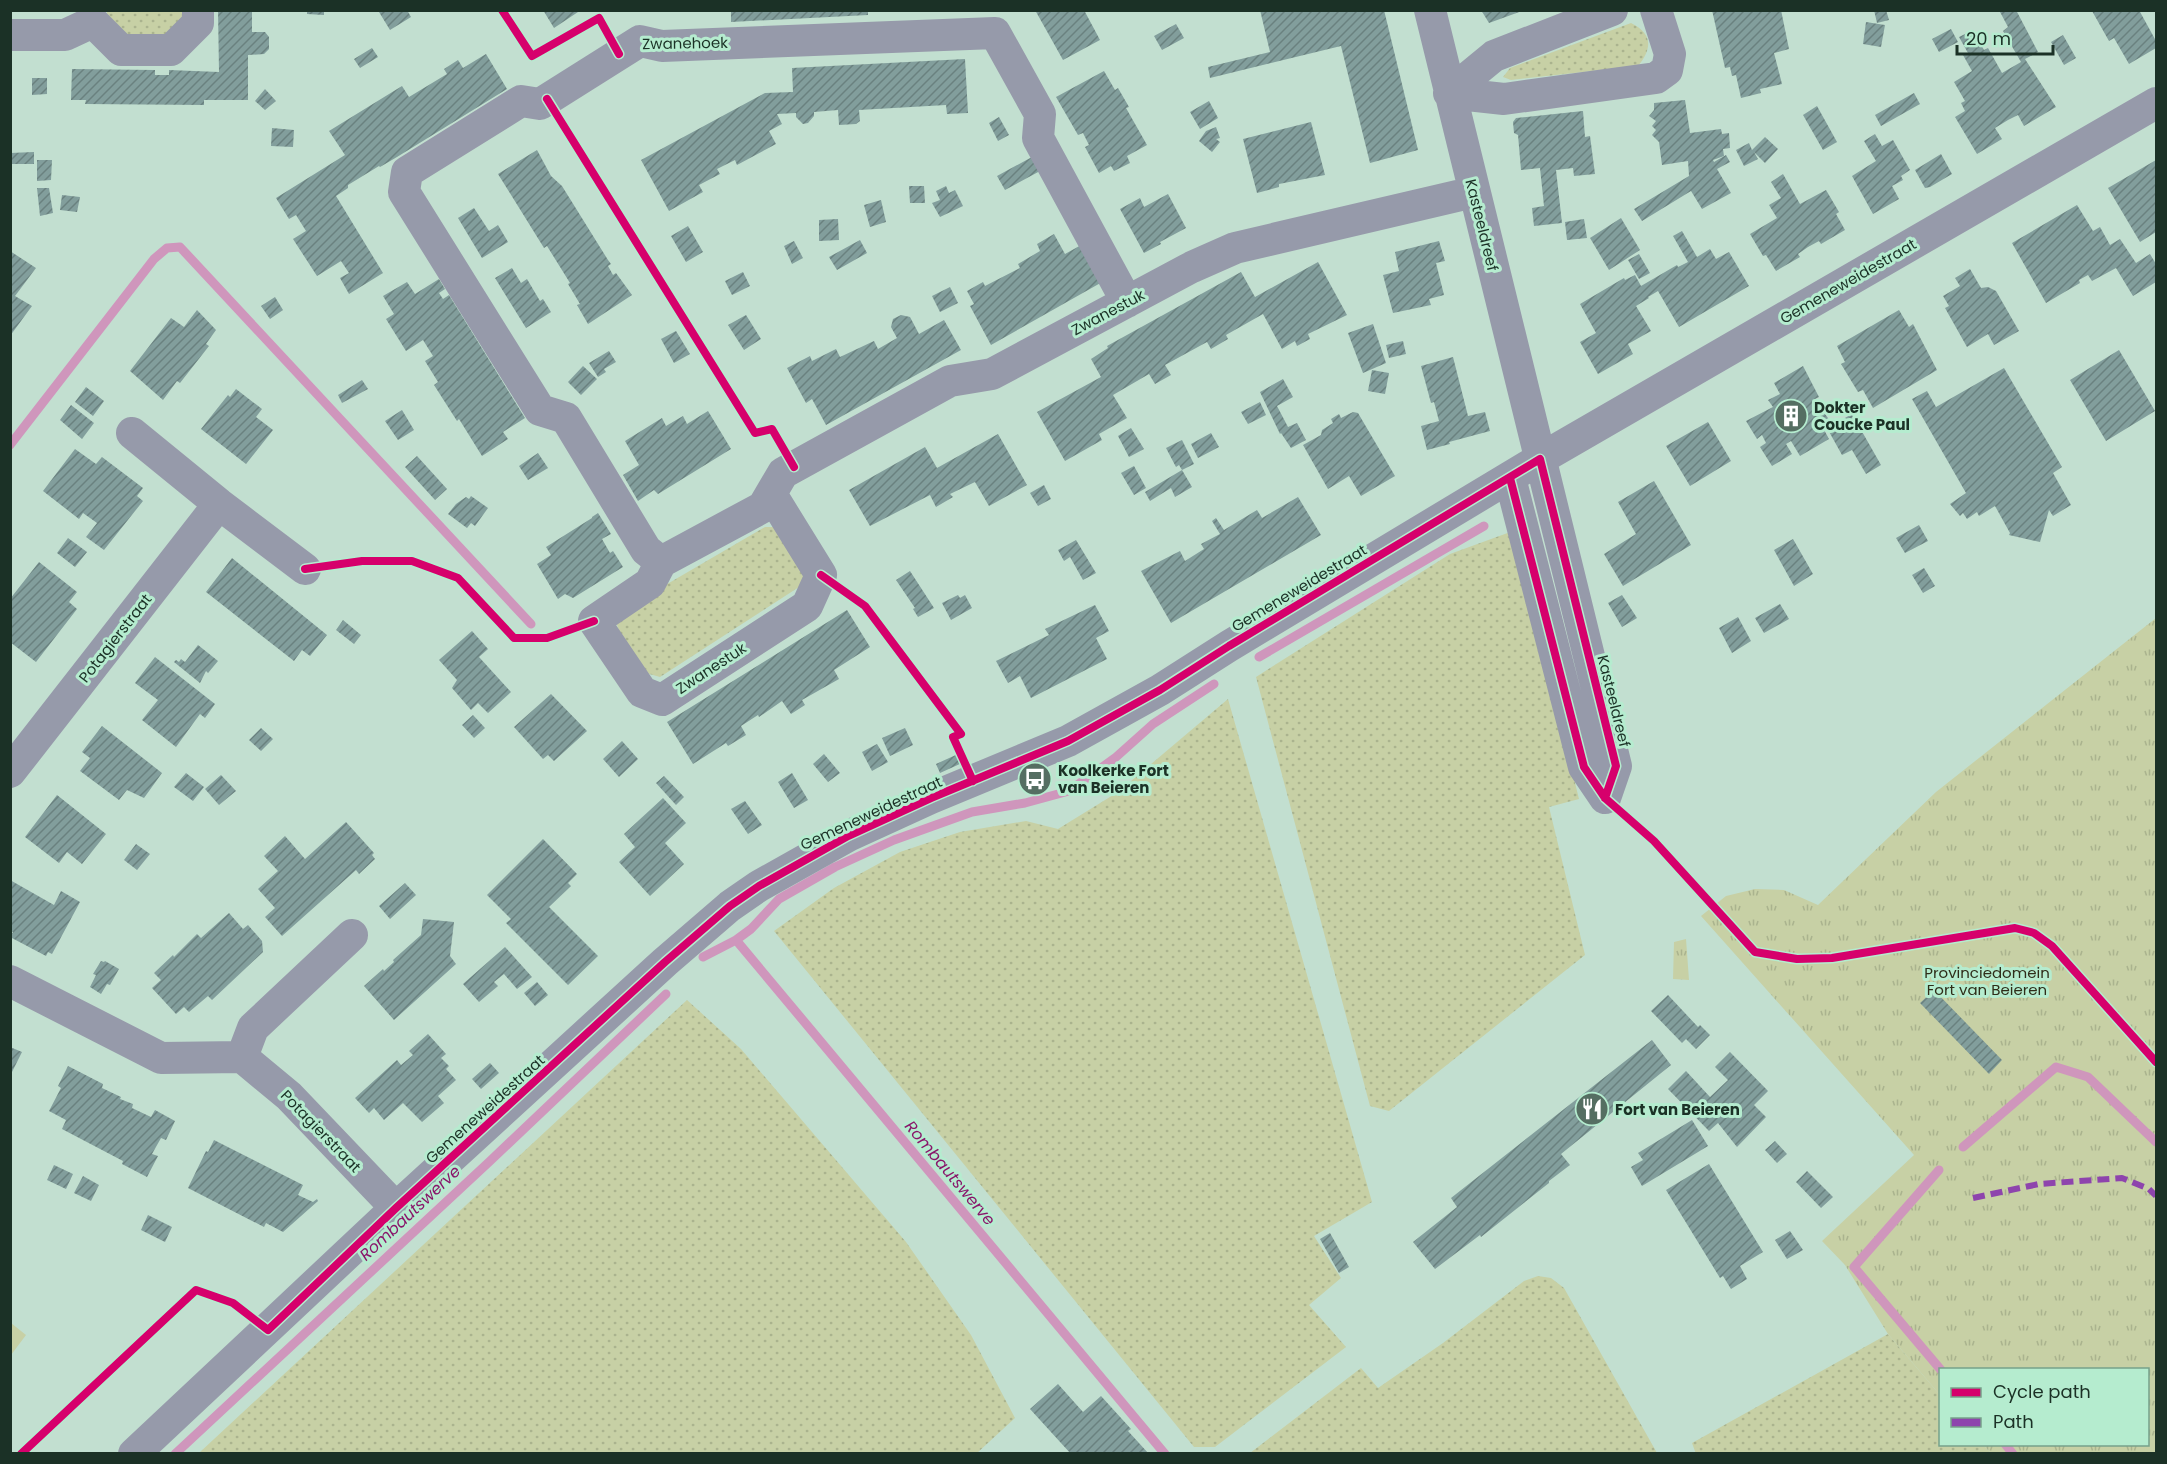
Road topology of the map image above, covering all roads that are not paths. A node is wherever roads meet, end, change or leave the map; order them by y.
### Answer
1 (198, 10) edge
2 (1430, 10) edge
3 (1612, 10) edge
4 (1656, 10) edge
5 (93, 16) edge
6 (10, 35) edge
7 (1449, 93) junction
8 (2157, 104) edge
9 (1474, 192) junction
10 (1127, 302) junction
11 (132, 433) dead end
12 (1540, 459) junction
13 (1510, 478) junction
14 (771, 494) junction
15 (219, 504) junction
16 (661, 562) junction
17 (305, 569) dead end
18 (10, 771) edge
19 (352, 935) dead end
20 (10, 981) edge
21 (242, 1057) junction
22 (396, 1209) junction
23 (134, 1454) edge

1 - 5 street
2 - 7 street, Kasteeldreef
3 - 7 street
4 - 7 street
5 - 6 street
7 - 9 street, Kasteeldreef
8 - 12 street, Gemeneweidestraat
9 - 10 street, Zwanestuk
9 - 12 street, Kasteeldreef
10 - 14 street, Zwanestuk
10 - 16 street, Zwanehoek
11 - 15 street
12 - 13 street, Gemeneweidestraat
12 - 13 street, Kasteeldreef
13 - 22 street, Gemeneweidestraat
14 - 16 street, Zwanestuk
14 - 16 street, Zwanestuk
15 - 17 street
15 - 18 street, Potagierstraat
19 - 21 street
20 - 21 street
21 - 22 street, Potagierstraat
22 - 23 street, Gemeneweidestraat

